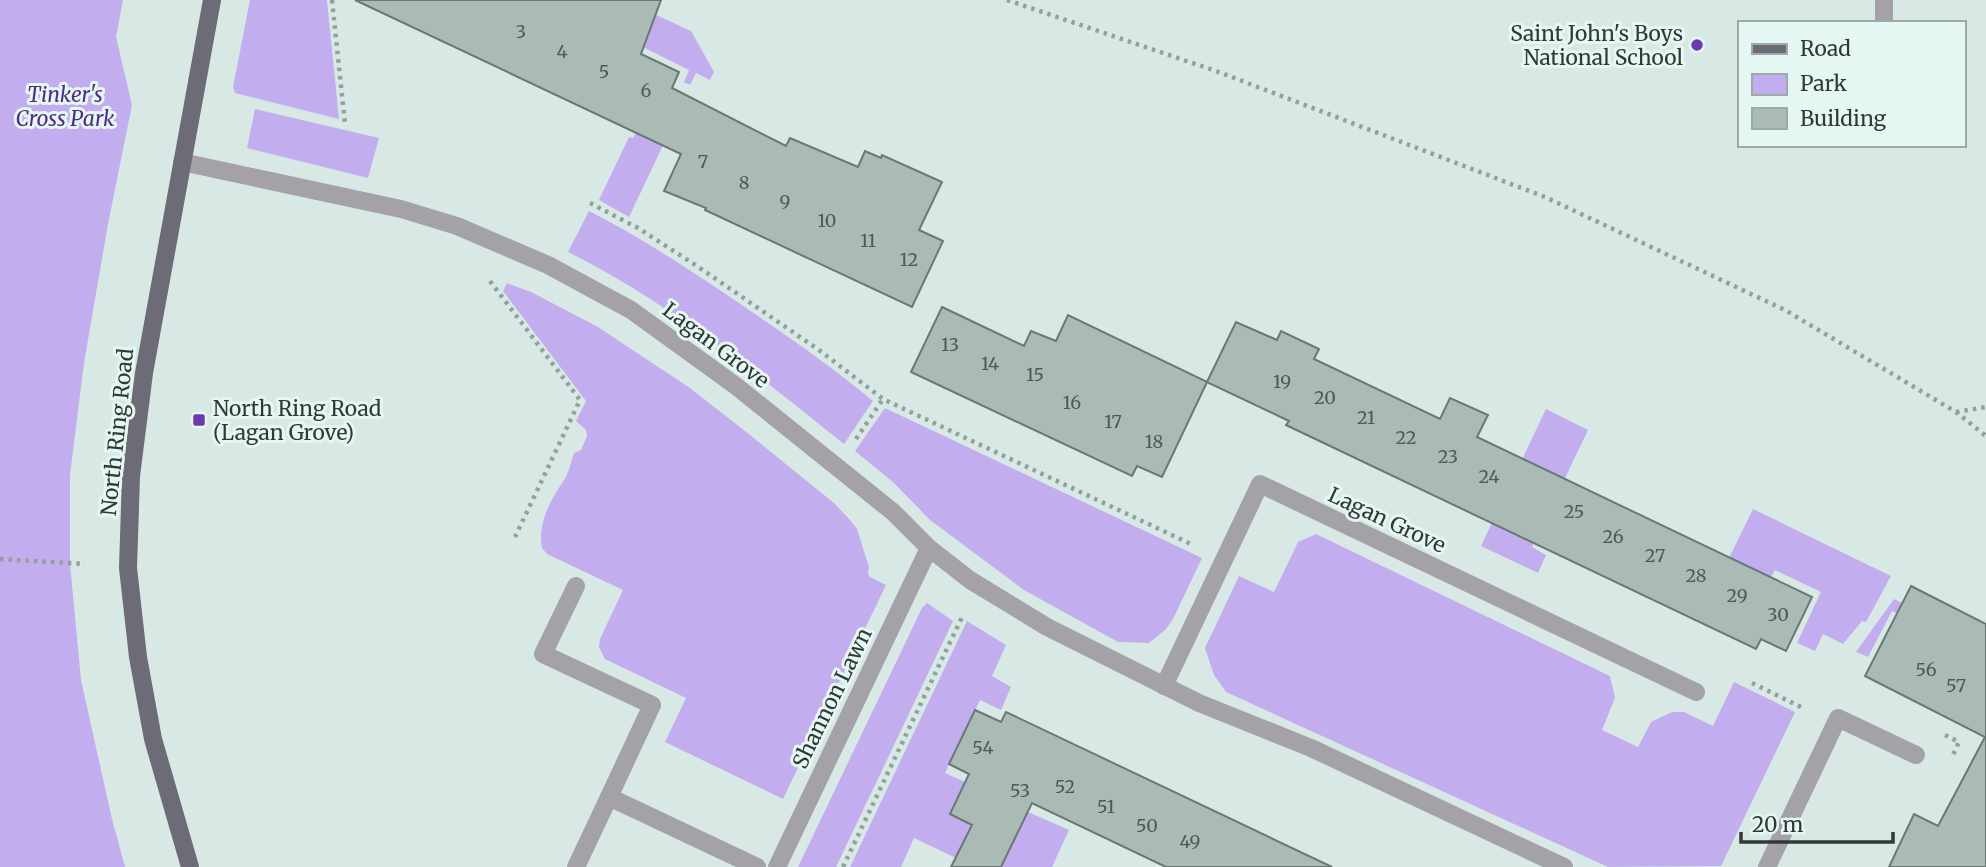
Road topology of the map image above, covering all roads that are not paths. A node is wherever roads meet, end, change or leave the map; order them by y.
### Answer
1 (212, 0) edge
2 (1884, 0) edge
3 (1884, 21) edge
4 (182, 162) junction
5 (929, 548) junction
6 (576, 586) dead end
7 (1164, 686) junction
8 (1696, 692) dead end
9 (1916, 755) dead end
10 (609, 797) junction
11 (190, 867) edge
12 (576, 867) edge
13 (757, 867) edge
14 (777, 867) edge
15 (1564, 867) edge
16 (1767, 867) edge

1 - 4 main road, North Ring Road
2 - 3 street
4 - 5 street, Lagan Grove
4 - 11 main road, North Ring Road
5 - 7 street, Lagan Grove
5 - 14 street, Shannon Lawn
6 - 10 street
7 - 8 street, Lagan Grove
7 - 15 street, Lagan Grove
9 - 16 street
10 - 12 street
10 - 13 street

